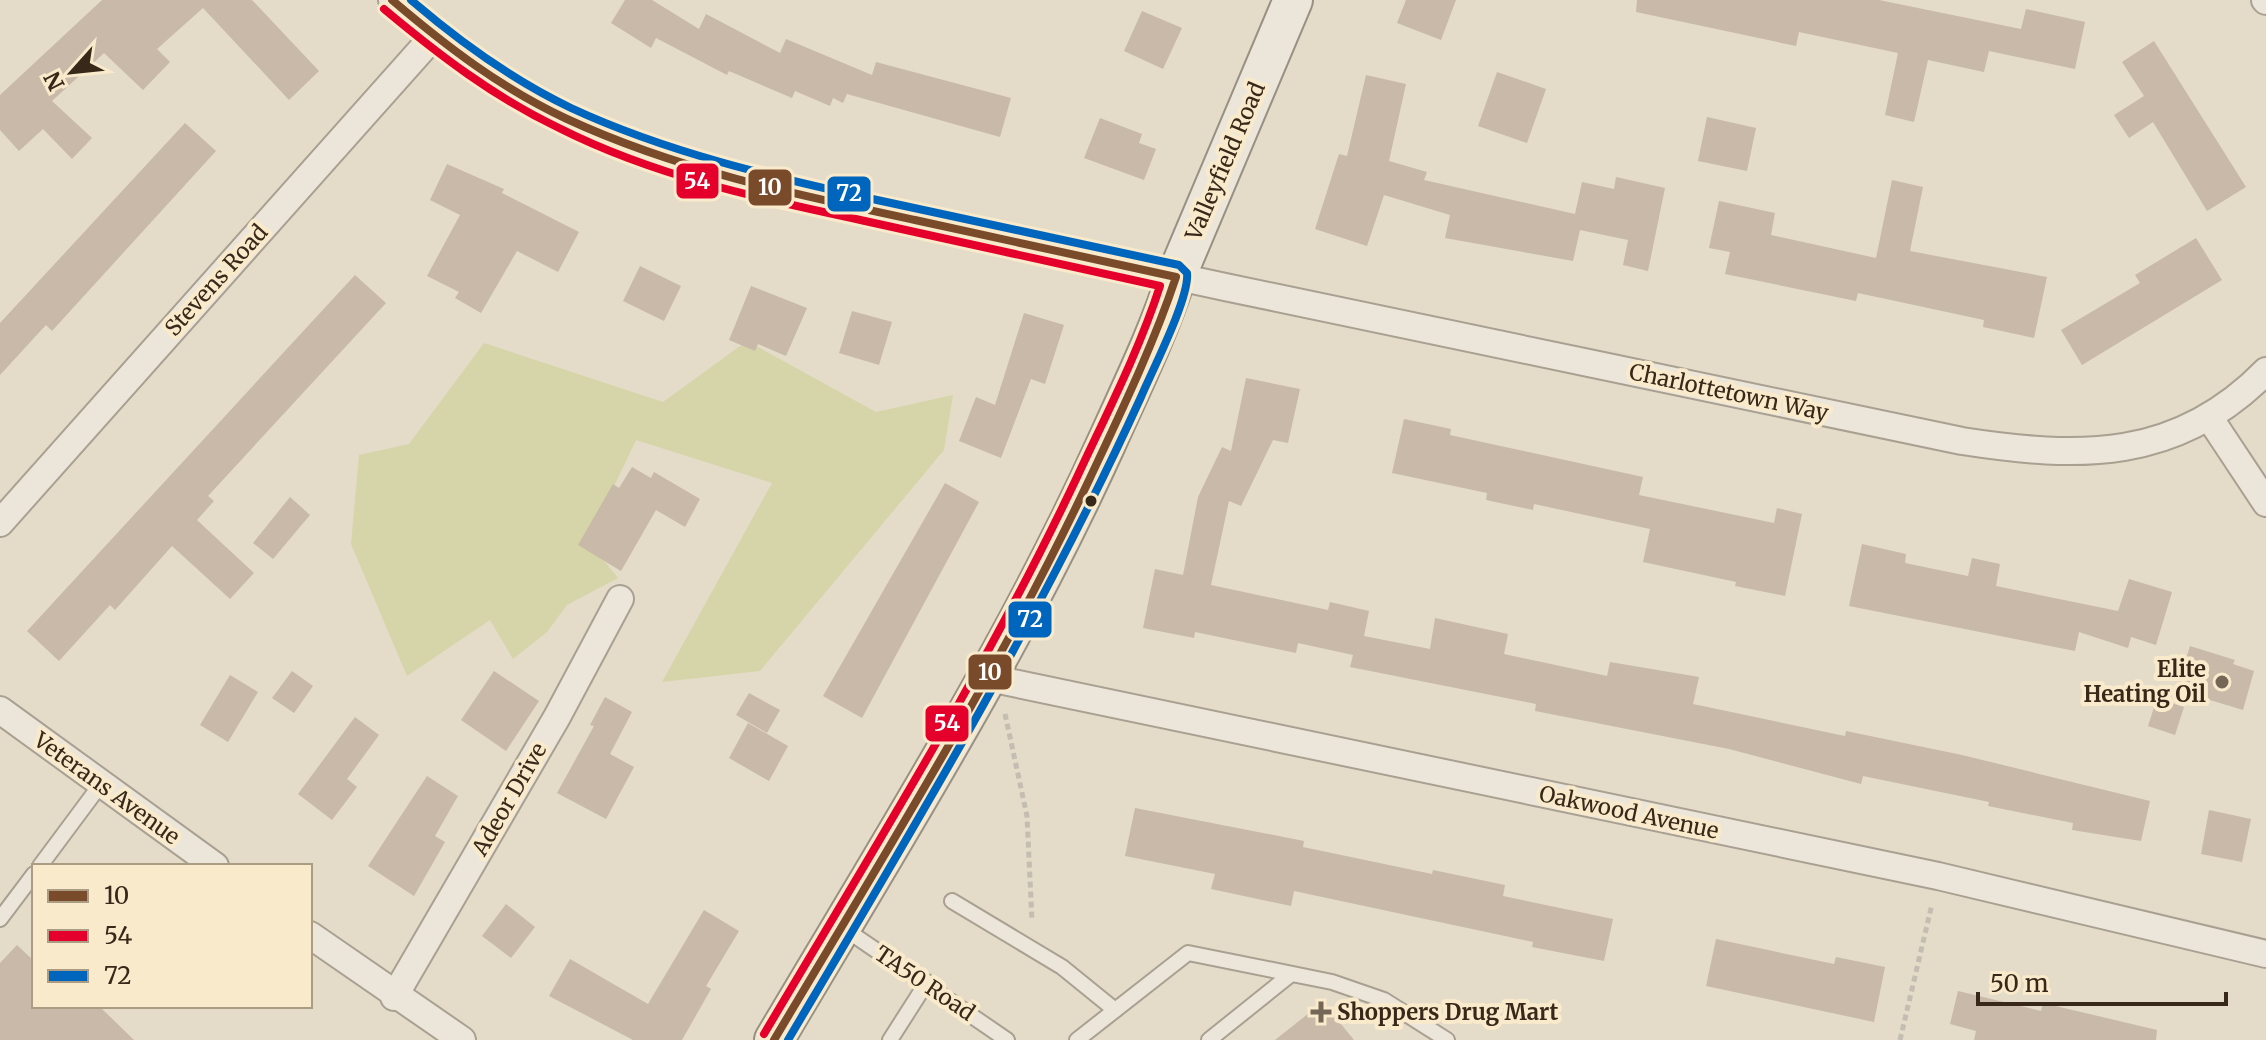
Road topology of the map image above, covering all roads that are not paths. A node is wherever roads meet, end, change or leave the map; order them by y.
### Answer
1 (392, 0) edge
2 (1293, 0) edge
3 (432, 38) junction
4 (1176, 277) junction
5 (2266, 371) edge
6 (2209, 417) junction
7 (2266, 503) edge
8 (0, 523) edge
9 (620, 599) dead end
10 (983, 688) junction
11 (0, 710) edge
12 (101, 784) junction
13 (41, 864) edge
14 (212, 864) edge
15 (32, 877) edge
16 (952, 901) dead end
17 (0, 919) edge
18 (842, 926) junction
19 (312, 936) edge
20 (2266, 954) edge
21 (1290, 975) junction
22 (927, 982) junction
23 (394, 997) junction
24 (1115, 1010) junction
25 (462, 1040) edge
26 (774, 1040) edge
27 (890, 1040) edge
28 (1007, 1040) edge
29 (1077, 1040) edge
30 (1209, 1040) edge
31 (1447, 1040) edge

1 - 3 street, Charlottetown Way
2 - 4 street, Valleyfield Road
3 - 4 street, Charlottetown Way
3 - 8 street, Stevens Road
4 - 6 street, Charlottetown Way
4 - 10 street, Valleyfield Road
5 - 6 street, Charlottetown Way
6 - 7 street
9 - 23 street, Adeor Drive
10 - 18 street, Valleyfield Road
10 - 20 street, Oakwood Avenue
11 - 12 street, Veterans Avenue
12 - 13 lane
12 - 14 street, Veterans Avenue
15 - 17 lane
16 - 24 lane
18 - 22 lane, TA50 Road
18 - 26 street, Valleyfield Road
19 - 23 street
21 - 24 lane
21 - 30 lane
21 - 31 lane
22 - 27 lane
22 - 28 lane, TA50 Road
23 - 25 street
24 - 29 lane

